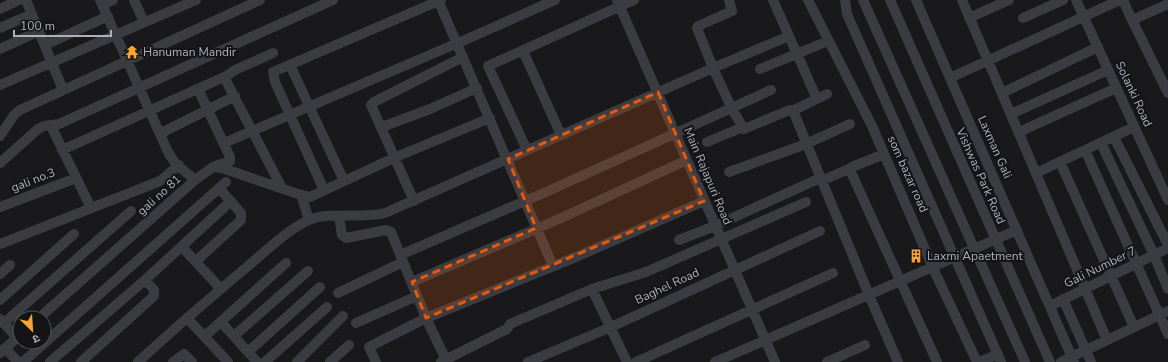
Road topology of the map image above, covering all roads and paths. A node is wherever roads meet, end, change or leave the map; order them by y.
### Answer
1 (19, 0) edge
2 (26, 0) edge
3 (113, 0) edge
4 (134, 0) edge
5 (260, 0) edge
6 (333, 0) edge
7 (439, 0) edge
8 (554, 0) edge
9 (634, 0) edge
10 (729, 0) edge
11 (772, 0) edge
12 (808, 0) edge
13 (845, 0) edge
14 (863, 0) edge
15 (890, 0) edge
16 (916, 0) edge
17 (962, 0) edge
18 (1009, 0) edge
19 (1063, 0) edge
20 (1076, 0) edge
21 (1122, 0) edge
22 (101, 2) edge
23 (192, 2) edge
24 (619, 3) edge
25 (1168, 4) edge
26 (0, 9) edge
27 (32, 14) junction
28 (108, 16) junction
29 (1084, 17) junction
30 (969, 18) junction
31 (1023, 18) dead end
32 (1132, 20) junction
33 (144, 22) junction
34 (0, 28) edge
35 (39, 31) junction
36 (116, 34) junction
37 (789, 36) junction
38 (828, 41) junction
39 (457, 44) junction
40 (45, 46) junction
41 (1098, 47) junction
42 (0, 49) edge
43 (523, 51) junction
44 (273, 53) dead end
45 (797, 54) junction
46 (463, 57) junction
47 (987, 60) junction
48 (128, 61) junction
49 (52, 63) junction
50 (290, 65) junction
51 (713, 68) junction
52 (760, 69) dead end
53 (1108, 70) junction
54 (225, 77) junction
55 (950, 78) junction
56 (0, 85) edge
57 (140, 88) junction
58 (477, 88) junction
59 (1116, 88) junction
60 (198, 89) junction
61 (63, 90) junction
62 (771, 90) dead end
63 (658, 92) junction
64 (1002, 93) junction
65 (1168, 93) edge
66 (827, 94) dead end
67 (235, 96) junction
68 (817, 99) junction
69 (309, 107) junction
70 (732, 109) junction
71 (208, 110) junction
72 (151, 111) junction
73 (792, 111) junction
74 (291, 114) junction
75 (1011, 114) junction
76 (490, 118) junction
77 (850, 124) dead end
78 (48, 126) junction
79 (382, 127) junction
80 (743, 127) junction
81 (1134, 127) junction
82 (252, 130) junction
83 (1019, 132) junction
84 (161, 133) junction
85 (676, 134) junction
86 (560, 135) junction
87 (0, 136) edge
88 (1114, 137) junction
89 (707, 142) dead end
90 (224, 143) junction
91 (1101, 143) junction
92 (806, 144) junction
93 (62, 150) junction
94 (527, 150) junction
95 (1085, 150) junction
96 (884, 154) junction
97 (396, 158) junction
98 (508, 159) junction
99 (687, 160) junction
100 (1060, 162) junction
101 (0, 163) edge
102 (179, 165) junction
103 (213, 167) junction
104 (851, 168) junction
105 (729, 172) dead end
106 (1036, 174) junction
107 (76, 178) junction
108 (820, 179) junction
109 (195, 180) junction
110 (344, 181) junction
111 (282, 188) junction
112 (324, 190) junction
113 (301, 195) junction
114 (1168, 200) edge
115 (231, 201) junction
116 (414, 201) junction
117 (704, 201) junction
118 (524, 202) junction
119 (806, 202) dead end
120 (0, 207) edge
121 (91, 208) junction
122 (131, 211) dead end
123 (339, 216) junction
124 (310, 220) junction
125 (715, 226) junction
126 (536, 228) junction
127 (1018, 230) junction
128 (820, 231) dead end
129 (74, 234) dead end
130 (679, 240) dead end
131 (722, 240) junction
132 (995, 240) junction
133 (0, 244) edge
134 (1168, 244) edge
135 (182, 247) junction
136 (1168, 248) edge
137 (975, 249) junction
138 (1154, 255) junction
139 (401, 258) junction
140 (955, 258) junction
141 (196, 261) junction
142 (286, 263) dead end
143 (1137, 264) junction
144 (10, 265) dead end
145 (553, 266) junction
146 (933, 268) junction
147 (734, 269) junction
148 (308, 271) dead end
149 (833, 273) dead end
150 (0, 274) edge
151 (1112, 275) junction
152 (145, 280) junction
153 (902, 281) junction
154 (412, 282) junction
155 (320, 287) dead end
156 (1085, 288) junction
157 (221, 289) junction
158 (592, 289) junction
159 (1168, 289) edge
160 (338, 293) dead end
161 (869, 295) junction
162 (418, 296) junction
163 (0, 300) edge
164 (1063, 300) junction
165 (1050, 306) junction
166 (327, 307) dead end
167 (48, 310) edge
168 (752, 310) junction
169 (1164, 313) edge
170 (343, 316) dead end
171 (187, 318) junction
172 (426, 318) junction
173 (2, 321) edge
174 (221, 322) junction
175 (356, 323) dead end
176 (611, 326) junction
177 (1134, 327) junction
178 (12, 330) edge
179 (1168, 334) edge
180 (205, 336) junction
181 (234, 336) junction
182 (766, 340) junction
183 (1107, 340) junction
184 (12, 342) edge
185 (349, 345) dead end
186 (865, 345) dead end
187 (3, 350) edge
188 (1085, 350) junction
189 (248, 352) junction
190 (999, 358) edge
191 (1073, 359) edge
192 (444, 361) edge
193 (18, 362) edge
194 (23, 362) edge
195 (50, 362) edge
196 (81, 362) edge
197 (138, 362) edge
198 (173, 362) edge
199 (192, 362) edge
200 (228, 362) edge
201 (257, 362) edge
202 (265, 362) edge
203 (297, 362) edge
204 (330, 362) edge
205 (376, 362) edge
206 (528, 362) edge
207 (627, 362) edge
208 (636, 362) edge
209 (716, 362) edge
210 (775, 362) edge
211 (827, 362) edge
212 (898, 362) edge
213 (937, 362) edge
214 (978, 362) edge
215 (1025, 362) edge
216 (1050, 362) edge
217 (1060, 362) edge
218 (1091, 362) edge

1 - 26 street
2 - 27 street
3 - 22 street
4 - 33 street
5 - 48 street
6 - 57 street
7 - 39 street
7 - 50 street
8 - 39 street
9 - 24 street
10 - 51 street
11 - 37 street
12 - 38 street, som bazar road
13 - 140 street
14 - 137 street
15 - 132 street, Vishwas Park Road
16 - 55 street, Laxman Gali
17 - 30 street
18 - 30 street
19 - 31 street
20 - 29 street, Solanki Road
21 - 29 street
21 - 32 street
22 - 28 street, gali no 81
23 - 33 street
24 - 43 street
24 - 63 street, Main Rajapuri Road
25 - 32 street
27 - 34 street
27 - 35 street
28 - 36 street, gali no 81
28 - 40 street
29 - 41 street, Solanki Road
29 - 47 street
30 - 47 street
32 - 65 street
33 - 36 street
35 - 40 street
35 - 42 street
36 - 48 street, gali no 81
36 - 49 street
37 - 45 street
37 - 51 street
38 - 45 street
38 - 96 street, som bazar road
39 - 46 street
39 - 69 street
40 - 49 street
41 - 53 street, Solanki Road
41 - 64 street
43 - 86 street
43 - 94 street
44 - 54 street
45 - 52 street
45 - 68 street
46 - 58 street
46 - 79 street
47 - 55 street
47 - 64 street
48 - 57 street, gali no 81
48 - 61 street
49 - 56 street
49 - 61 street
50 - 69 street
50 - 74 street
51 - 63 street
51 - 70 street
53 - 59 street, Solanki Road
53 - 75 street
54 - 60 street
54 - 67 street
55 - 127 street, Laxman Gali
57 - 72 street, gali no 81
57 - 78 street
58 - 76 street
58 - 79 street
59 - 81 street, Solanki Road
59 - 83 street
60 - 71 street
60 - 72 street
61 - 87 street
62 - 70 street
63 - 85 street, Main Rajapuri Road
63 - 86 street
64 - 75 street
66 - 68 street
67 - 71 street
67 - 82 street
68 - 73 street
69 - 74 street
69 - 110 street
70 - 80 street
70 - 85 street
71 - 84 street
71 - 90 street
72 - 84 street, gali no 81
72 - 93 street
73 - 80 street
73 - 92 street
74 - 82 street
74 - 112 street
75 - 83 street
76 - 97 street
76 - 98 street
77 - 92 street
78 - 93 street
78 - 101 street
79 - 97 street
80 - 89 street
81 - 88 street
81 - 114 street, Solanki Road
82 - 90 street
82 - 111 street
83 - 106 street
84 - 102 street, gali no 81
85 - 99 street, Main Rajapuri Road
85 - 118 street
86 - 94 street
88 - 91 street
88 - 134 street
90 - 103 street
91 - 95 street
91 - 138 street
92 - 105 street
92 - 108 street
93 - 107 street
94 - 98 street
95 - 100 street
95 - 143 street
96 - 104 street
96 - 146 street, som bazar road
97 - 110 street
97 - 116 street
98 - 116 street
98 - 118 street
99 - 117 street, Main Rajapuri Road
99 - 126 street
100 - 106 street
100 - 151 street
102 - 109 street, gali no 81
102 - 121 street
103 - 109 street
103 - 111 street
104 - 108 street
104 - 153 street
106 - 156 street
107 - 120 street, gali no.3
107 - 121 street
108 - 125 street
108 - 161 street
109 - 167 street, gali no 81
110 - 112 street
111 - 113 street
112 - 113 street
113 - 124 street
115 - 135 street
115 - 141 street
115 - 194 street
116 - 123 street
117 - 125 street, Main Rajapuri Road
117 - 145 street
118 - 126 street
118 - 139 street
119 - 131 street
121 - 133 street
122 - 173 street
123 - 124 street
123 - 139 street
124 - 157 street
125 - 130 street
125 - 131 street, Main Rajapuri Road
126 - 145 street
126 - 154 street
127 - 132 street
127 - 165 street, Laxman Gali
128 - 147 street, Baghel Road
129 - 163 street
131 - 147 street, Main Rajapuri Road
131 - 158 street
132 - 137 street
132 - 216 street, Vishwas Park Road
135 - 141 street
135 - 152 street
136 - 138 street, Gali Number 7
137 - 140 street
137 - 215 street
138 - 143 street, Gali Number 7
138 - 159 street
139 - 154 street
139 - 160 street
140 - 146 street
140 - 190 street
141 - 157 street
142 - 174 street
143 - 151 street, Gali Number 7
143 - 169 street
144 - 150 street
145 - 172 street
146 - 153 street
146 - 214 street, som bazar road
147 - 168 street, Main Rajapuri Road
147 - 176 street, Baghel Road
148 - 181 street
149 - 168 street
151 - 156 street, Gali Number 7
151 - 177 street
152 - 195 street
152 - 196 street
153 - 161 street
153 - 213 street
154 - 162 street
155 - 189 street
156 - 164 street, Gali Number 7
156 - 183 street
157 - 171 street
158 - 176 street
158 - 192 street
161 - 182 street
161 - 212 street
162 - 172 street
162 - 175 street
164 - 165 street
164 - 188 street, Gali Number 7
165 - 191 street, Laxman Gali
166 - 202 street
168 - 182 street, Main Rajapuri Road
168 - 208 street
169 - 177 street
169 - 179 street
170 - 203 street
171 - 180 street
171 - 197 street
172 - 192 street
172 - 205 street
173 - 178 street
174 - 180 street
174 - 181 street
176 - 206 street, Baghel Road
176 - 207 street
177 - 183 street
180 - 200 street
181 - 189 street
182 - 209 street
182 - 210 street, Main Rajapuri Road
183 - 188 street
184 - 187 street
185 - 204 street
186 - 211 street
187 - 193 street
188 - 191 street
188 - 218 street, Gali Number 7
189 - 201 street
190 - 214 street
191 - 217 street
198 - 199 street

